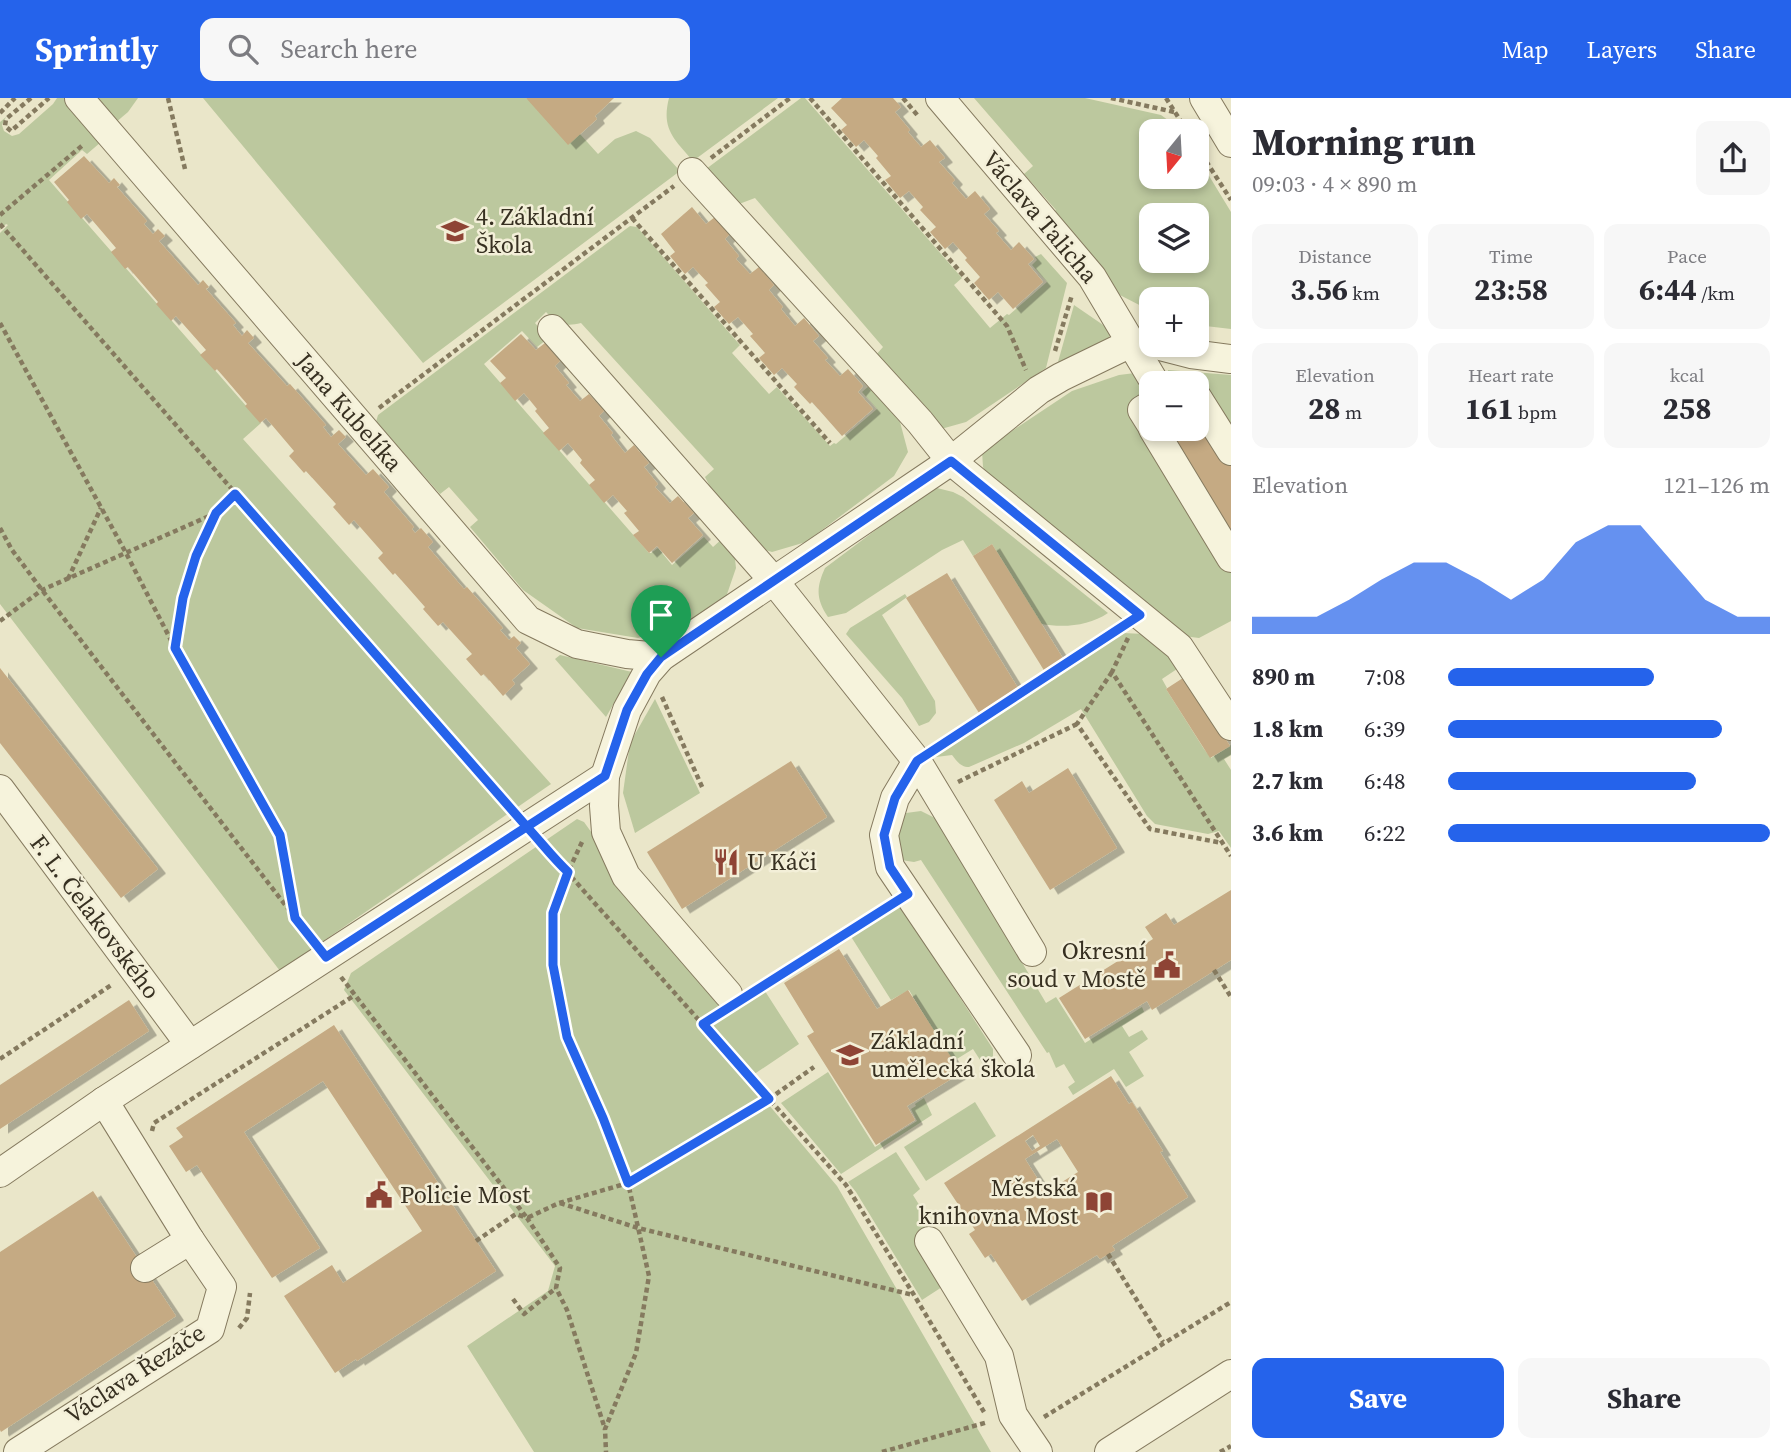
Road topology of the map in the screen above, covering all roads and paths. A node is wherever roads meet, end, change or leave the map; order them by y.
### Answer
1 (15, 98) edge
2 (31, 98) edge
3 (49, 98) edge
4 (79, 98) edge
5 (168, 98) edge
6 (790, 98) edge
7 (810, 98) edge
8 (912, 98) edge
9 (940, 98) edge
10 (1111, 98) edge
11 (1166, 98) edge
12 (1204, 98) edge
13 (907, 103) dead end
14 (1174, 112) junction
15 (0, 113) edge
16 (1179, 119) edge
17 (104, 128) junction
18 (1231, 143) edge
19 (1209, 166) edge
20 (185, 169) dead end
21 (692, 172) junction
22 (1231, 201) edge
23 (0, 215) edge
24 (632, 218) junction
25 (0, 224) edge
26 (1075, 285) dead end
27 (0, 323) edge
28 (552, 329) dead end
29 (1139, 335) edge
30 (1209, 343) edge
31 (1231, 346) edge
32 (1139, 347) edge
33 (1209, 356) edge
34 (1231, 359) edge
35 (1050, 384) junction
36 (1209, 416) edge
37 (359, 424) junction
38 (1160, 441) edge
39 (830, 443) dead end
40 (1231, 451) edge
41 (951, 461) junction
42 (235, 494) junction
43 (101, 508) junction
44 (216, 513) junction
45 (0, 528) edge
46 (126, 553) junction
47 (1231, 558) edge
48 (68, 579) junction
49 (774, 581) junction
50 (42, 590) junction
51 (1140, 615) junction
52 (0, 621) edge
53 (175, 648) junction
54 (661, 657) junction
55 (1112, 672) junction
56 (659, 689) dead end
57 (1077, 724) junction
58 (1231, 726) edge
59 (917, 761) junction
60 (605, 776) junction
61 (0, 789) edge
62 (704, 789) dead end
63 (936, 793) junction
64 (527, 827) junction
65 (585, 837) dead end
66 (1223, 843) junction
67 (1231, 856) edge
68 (568, 872) junction
69 (908, 894) junction
70 (295, 918) junction
71 (1032, 952) dead end
72 (326, 957) junction
73 (135, 970) junction
74 (1214, 970) dead end
75 (355, 995) dead end
76 (1231, 997) edge
77 (733, 1000) junction
78 (703, 1024) junction
79 (190, 1045) junction
80 (1017, 1055) dead end
81 (0, 1059) edge
82 (814, 1068) dead end
83 (769, 1099) junction
84 (104, 1101) junction
85 (5, 1170) edge
86 (628, 1183) junction
87 (559, 1202) junction
88 (527, 1218) junction
89 (638, 1228) junction
90 (190, 1240) junction
91 (476, 1241) dead end
92 (929, 1241) dead end
93 (1108, 1254) dead end
94 (145, 1268) dead end
95 (556, 1288) junction
96 (914, 1295) junction
97 (513, 1298) dead end
98 (1231, 1301) edge
99 (1163, 1342) junction
100 (1231, 1374) edge
101 (605, 1429) junction
102 (1031, 1441) edge
103 (1231, 1446) edge
104 (18, 1452) edge
105 (606, 1452) edge
106 (882, 1452) edge
107 (1109, 1452) edge
108 (1220, 1452) edge

1 - 15 path
2 - 3 path
4 - 17 street, Jana Kubelíka
5 - 20 path
6 - 21 path
7 - 35 path
8 - 13 path
9 - 29 street, Václava Talicha
10 - 14 path
11 - 14 path
12 - 18 street
14 - 16 path
17 - 23 path
17 - 37 street, Jana Kubelíka
19 - 22 path
21 - 24 path
21 - 41 street
24 - 37 path
24 - 39 path
25 - 42 path
26 - 35 path
27 - 43 path
28 - 49 street
30 - 31 street
32 - 35 street
33 - 34 street
35 - 41 street
36 - 40 street
37 - 54 street, Jana Kubelíka
38 - 47 street
41 - 49 street
41 - 51 street
42 - 44 path
42 - 64 path
43 - 46 path
43 - 48 path
44 - 46 path
44 - 53 path
45 - 50 path
46 - 48 path
46 - 53 path
48 - 50 path
49 - 54 street
49 - 59 street
50 - 52 path
50 - 70 path
51 - 55 path
51 - 58 street
51 - 59 path
53 - 70 path
54 - 60 street
55 - 57 path
55 - 66 path
56 - 62 path
57 - 63 path
57 - 66 path
59 - 63 street
59 - 69 street
60 - 64 street
60 - 77 street
61 - 73 street, F. L. Čelakovského
63 - 71 street
64 - 68 path
64 - 72 street
65 - 68 path
66 - 67 path
68 - 78 path
68 - 86 path
69 - 77 path
69 - 80 street
70 - 72 path
72 - 79 street
73 - 79 street, F. L. Čelakovského
73 - 81 path
74 - 76 path
75 - 88 path
77 - 78 path
78 - 83 path
79 - 84 street
82 - 83 path
83 - 86 path
83 - 96 path
84 - 85 street
84 - 90 street, Václava Řezáče
86 - 87 path
86 - 89 path
87 - 88 path
87 - 89 path
88 - 91 path
88 - 95 path
89 - 96 path
89 - 101 path
90 - 94 street
90 - 104 street, Václava Řezáče
92 - 102 street
93 - 99 path
95 - 97 path
95 - 101 path
96 - 106 path
98 - 99 path
99 - 102 path
100 - 107 street
101 - 105 path
103 - 108 path

